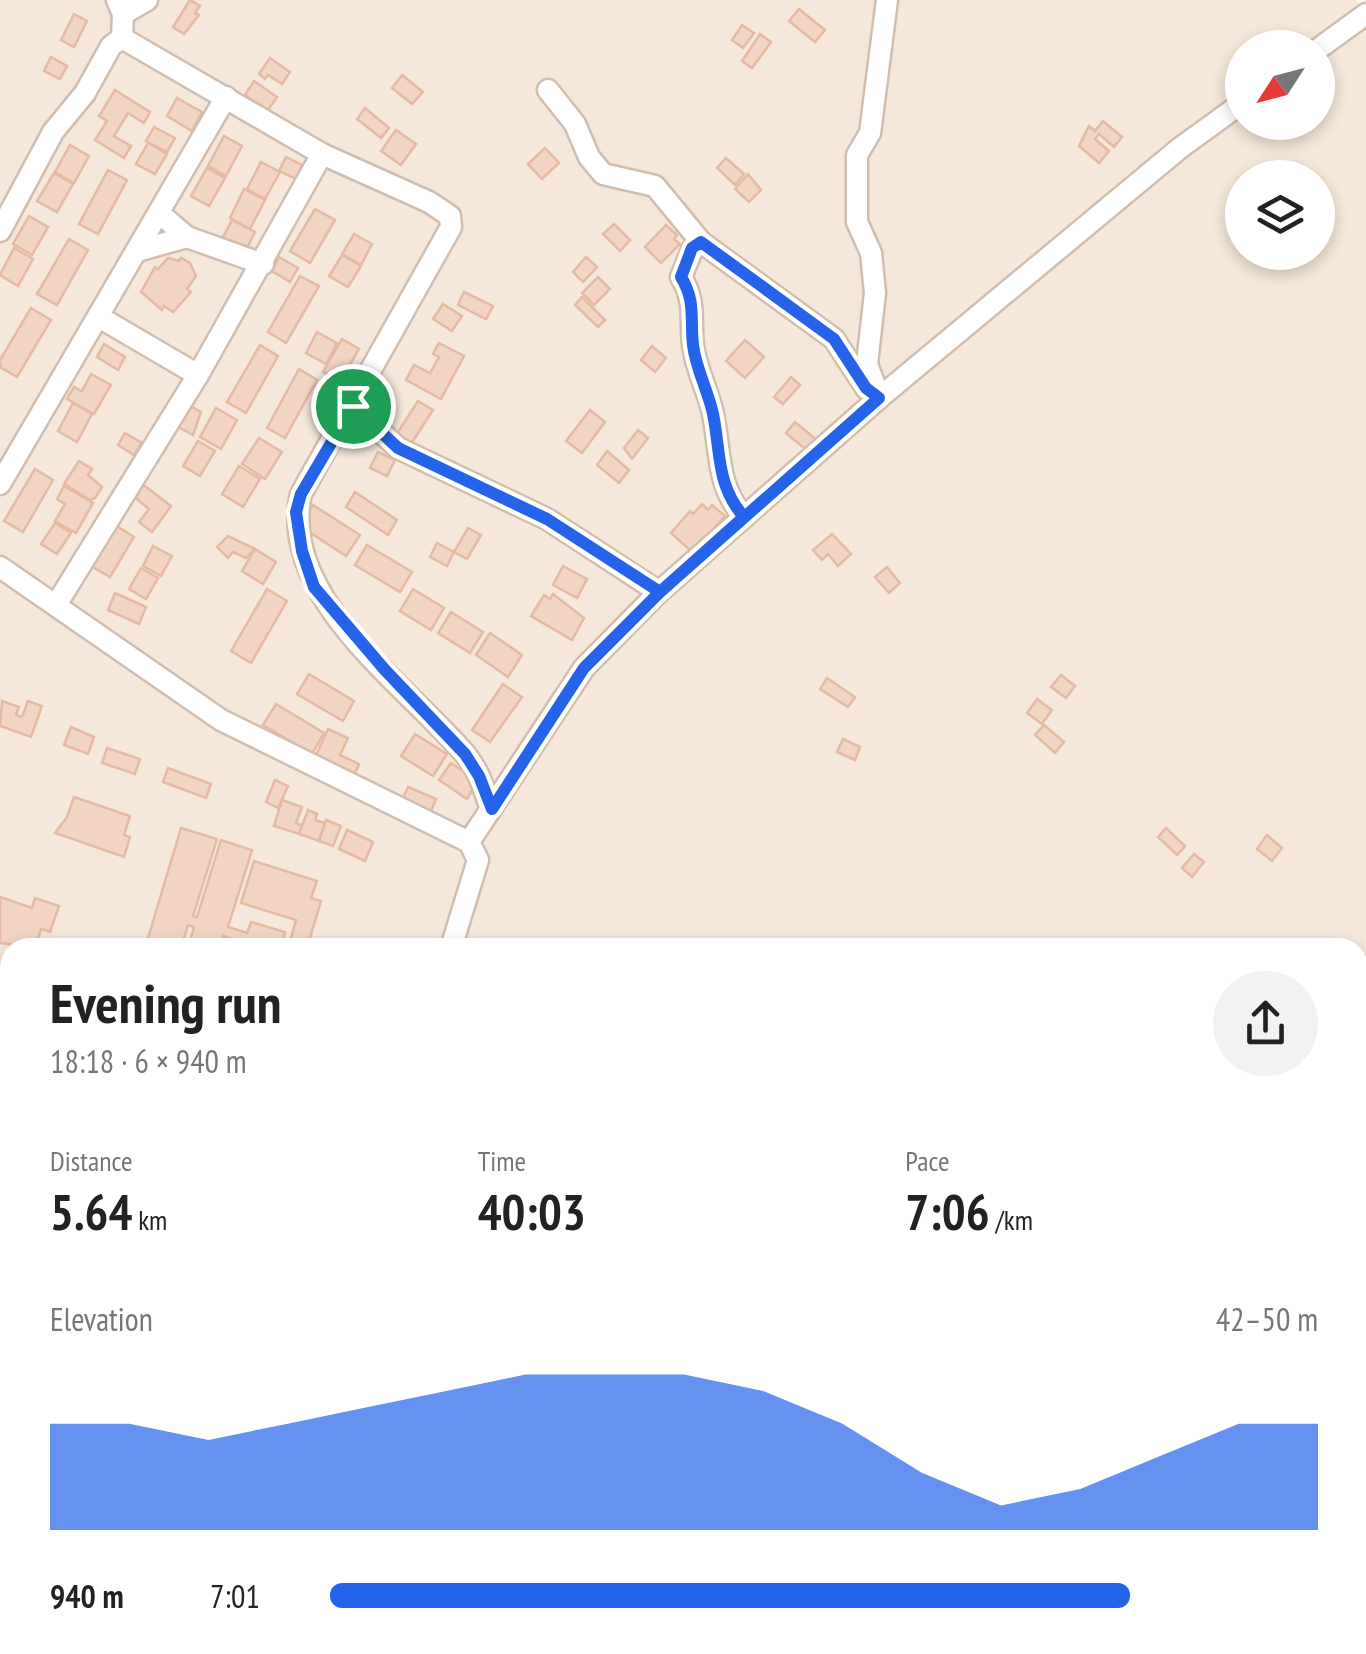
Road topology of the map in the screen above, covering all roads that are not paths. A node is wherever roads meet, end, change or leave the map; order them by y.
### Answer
1 (147, 0) edge
2 (886, 0) edge
3 (120, 7) edge
4 (1366, 14) edge
5 (1335, 37) edge
6 (122, 38) junction
7 (548, 90) dead end
8 (226, 97) junction
9 (1225, 115) edge
10 (322, 154) junction
11 (159, 213) junction
12 (0, 231) edge
13 (186, 237) junction
14 (701, 242) junction
15 (137, 251) junction
16 (263, 264) junction
17 (99, 316) junction
18 (198, 375) junction
19 (879, 398) junction
20 (353, 406) junction
21 (0, 484) edge
22 (744, 517) junction
23 (0, 567) edge
24 (660, 592) junction
25 (56, 605) junction
26 (492, 809) junction
27 (470, 842) junction
28 (454, 938) edge

1 - 3 street
2 - 19 street
3 - 6 street
4 - 5 street
6 - 8 street
6 - 12 street
7 - 14 street
8 - 10 street
8 - 11 street
9 - 19 street
10 - 16 street
10 - 20 street
11 - 13 street
11 - 15 street
13 - 15 street
13 - 16 street
14 - 19 street
14 - 22 street
15 - 17 street
16 - 18 street
17 - 18 street
17 - 21 street
18 - 25 street
19 - 22 street
20 - 24 street
20 - 26 street
22 - 24 street
23 - 25 street
24 - 26 street
25 - 27 street
26 - 27 street
27 - 28 street

